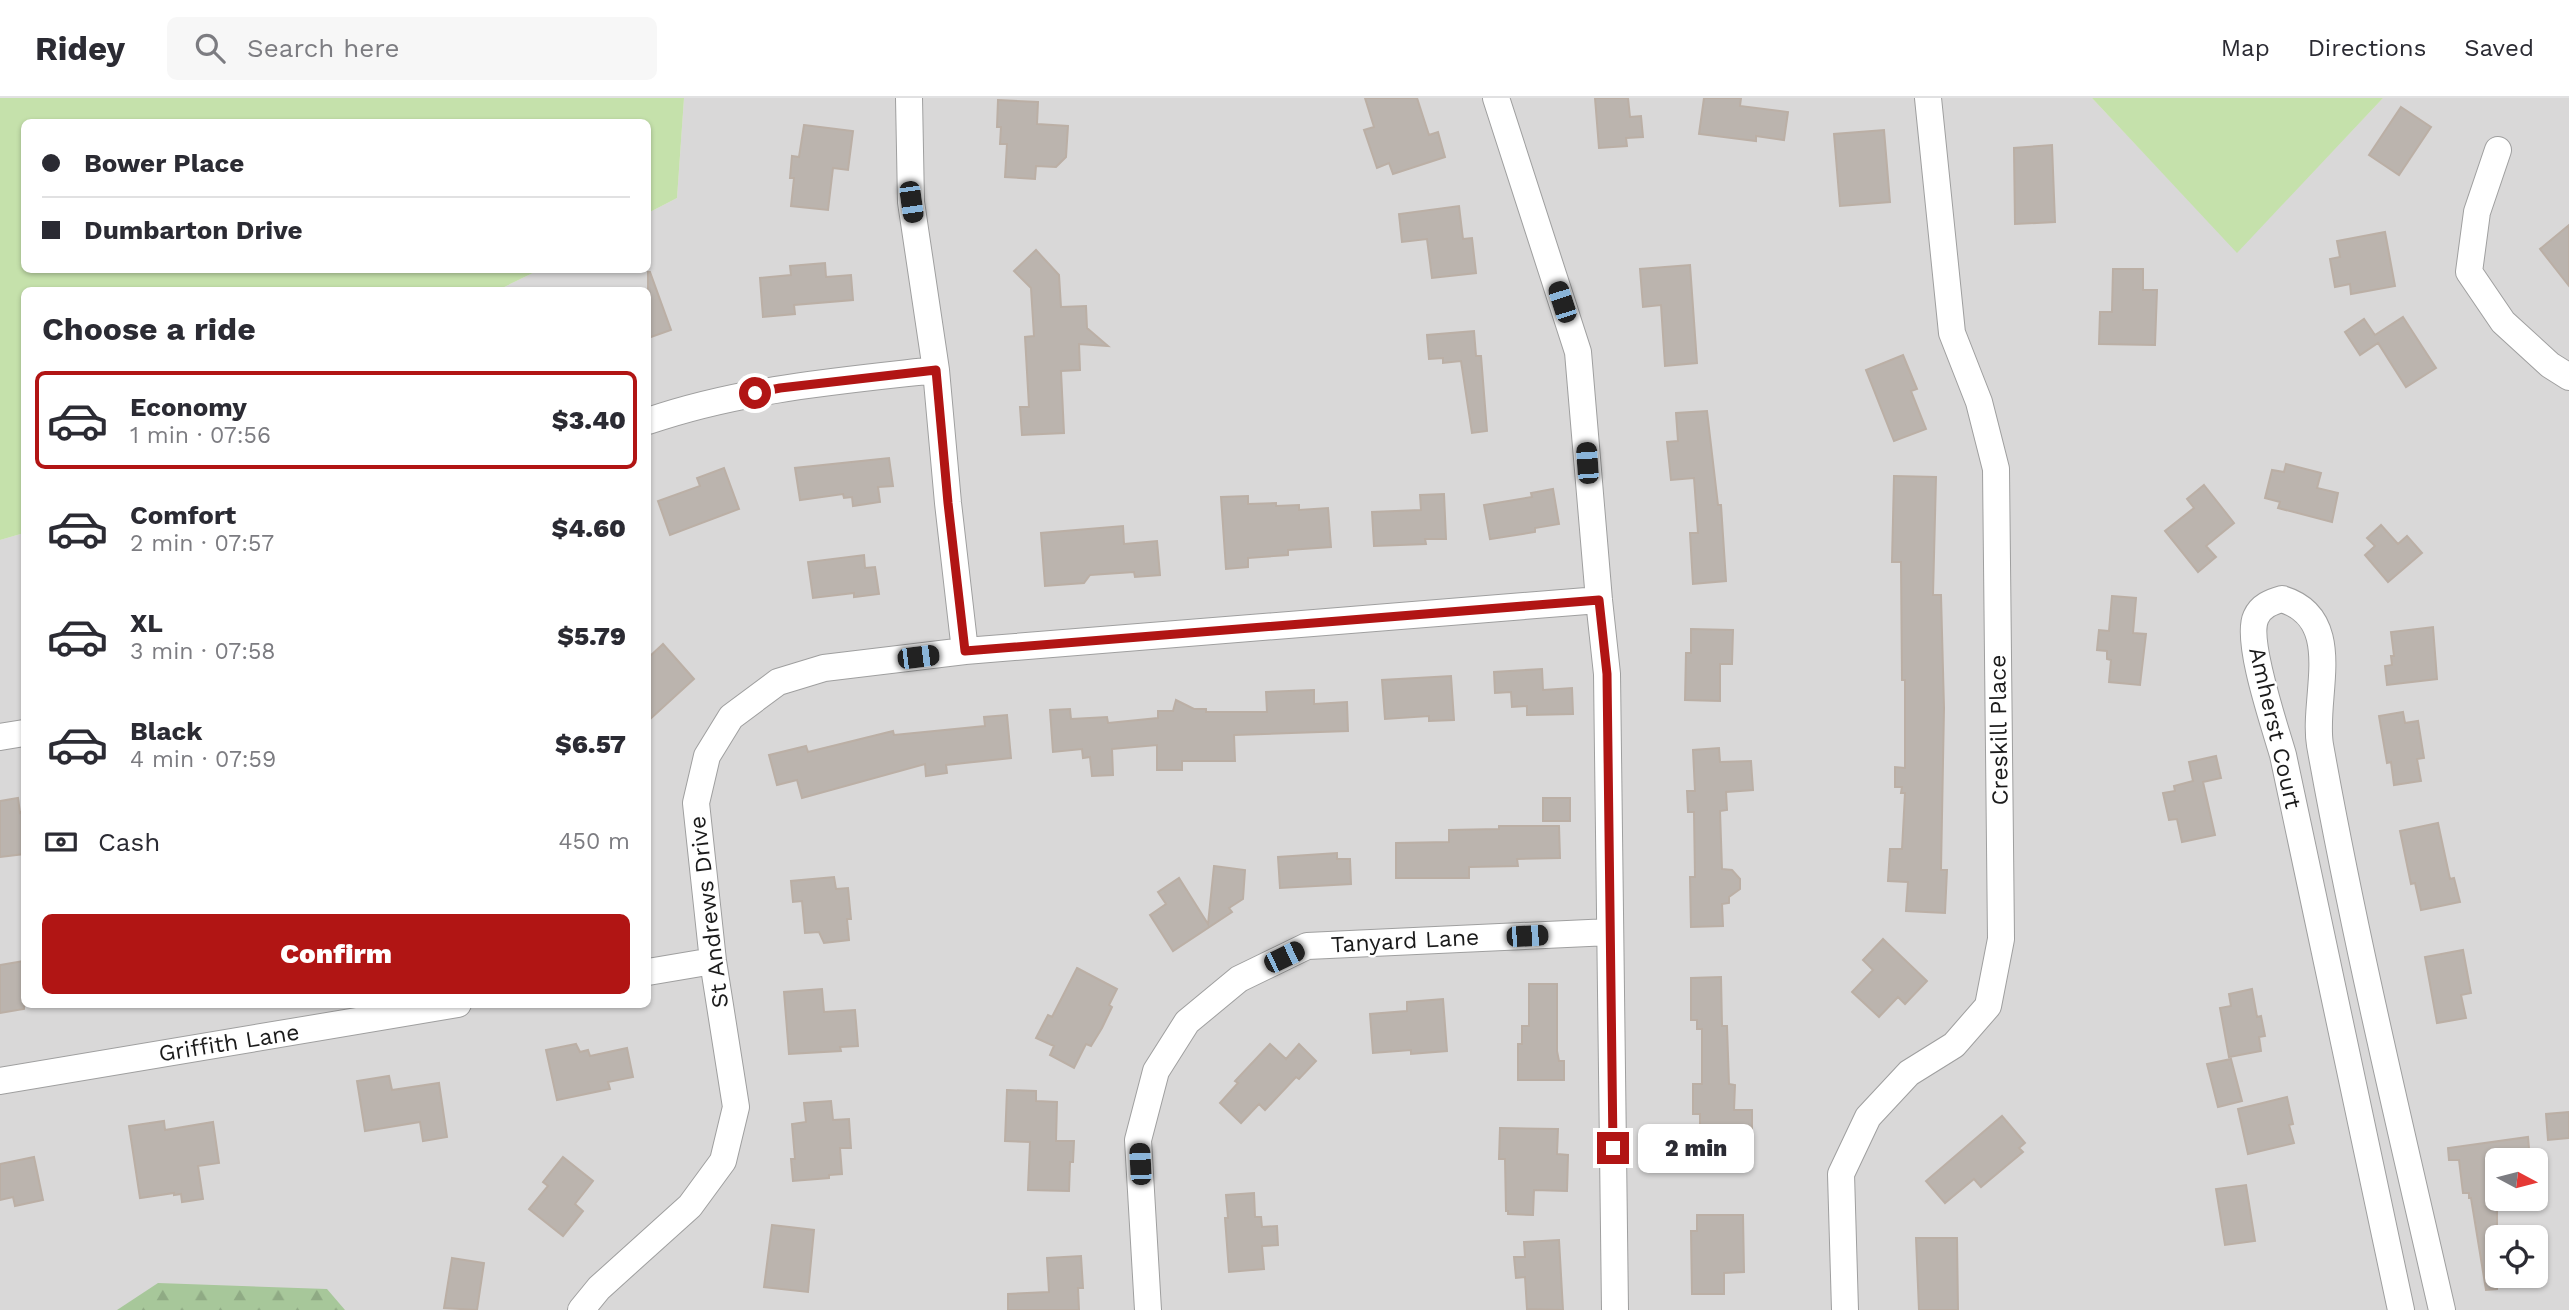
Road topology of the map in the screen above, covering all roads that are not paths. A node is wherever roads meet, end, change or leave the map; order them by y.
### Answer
1 (909, 98) edge
2 (1496, 98) edge
3 (1928, 98) edge
4 (2498, 149) dead end
5 (936, 370) junction
6 (2569, 377) edge
7 (651, 420) edge
8 (1599, 600) junction
9 (965, 651) junction
10 (21, 734) edge
11 (0, 737) edge
12 (1610, 932) junction
13 (713, 961) junction
14 (651, 971) edge
15 (434, 1008) edge
16 (0, 1081) edge
17 (581, 1310) edge
18 (1147, 1310) edge
19 (1615, 1310) edge
20 (1845, 1310) edge
21 (2401, 1310) edge
22 (2442, 1310) edge

1 - 5 street
2 - 8 street
3 - 20 street, Creskill Place
4 - 6 street
5 - 7 street
5 - 9 street
8 - 9 street, St Andrews Drive
8 - 12 street
9 - 13 street, St Andrews Drive
10 - 11 street
12 - 18 street, Tanyard Lane
12 - 19 street
13 - 14 street
13 - 17 street, St Andrews Drive
15 - 16 street, Griffith Lane
21 - 22 street, Amherst Court

